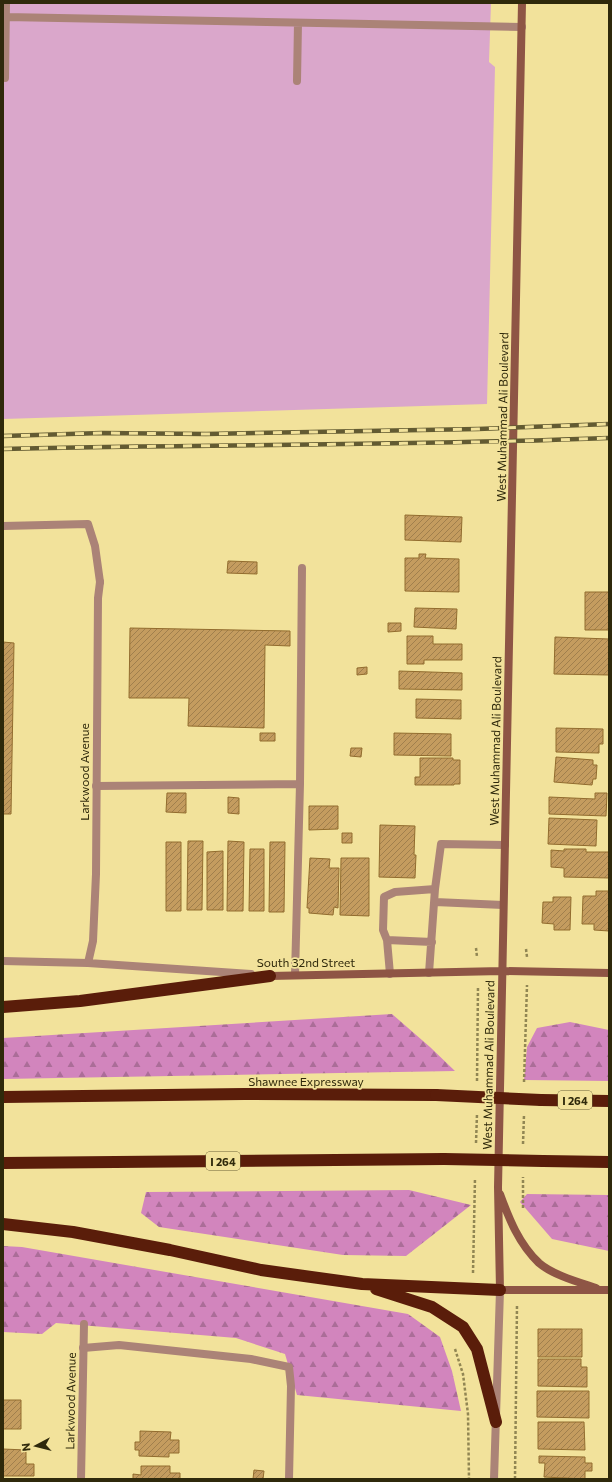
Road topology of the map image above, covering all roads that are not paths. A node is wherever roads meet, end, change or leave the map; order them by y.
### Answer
1 (6, 3) edge
2 (522, 3) edge
3 (6, 17) junction
4 (298, 23) junction
5 (522, 28) junction
6 (5, 78) dead end
7 (297, 80) dead end
8 (3, 526) edge
9 (302, 568) dead end
10 (300, 784) junction
11 (96, 786) junction
12 (505, 845) junction
13 (435, 889) junction
14 (435, 902) junction
15 (503, 905) junction
16 (387, 940) junction
17 (432, 942) junction
18 (3, 961) edge
19 (88, 963) junction
20 (502, 971) junction
21 (429, 973) junction
22 (609, 973) edge
23 (390, 974) junction
24 (295, 975) junction
25 (270, 976) junction
26 (3, 1007) edge
27 (3, 1097) edge
28 (609, 1101) edge
29 (609, 1162) edge
30 (3, 1163) edge
31 (498, 1187) junction
32 (3, 1224) edge
33 (362, 1284) junction
34 (500, 1290) junction
35 (606, 1290) edge
36 (84, 1324) dead end
37 (83, 1348) junction
38 (496, 1422) junction
39 (81, 1479) edge
40 (289, 1479) edge
41 (494, 1479) edge

1 - 3 street
2 - 5 main road, West Muhammad Ali Boulevard
3 - 4 street
3 - 6 street
4 - 5 street
4 - 7 street
5 - 12 main road, West Muhammad Ali Boulevard
8 - 11 street, Larkwood Avenue
9 - 10 street
10 - 11 street
10 - 24 street
11 - 19 street, Larkwood Avenue
12 - 13 street
12 - 15 main road, West Muhammad Ali Boulevard
13 - 14 street
13 - 16 street
14 - 15 street
14 - 17 street
15 - 20 main road, West Muhammad Ali Boulevard
16 - 17 street
16 - 23 street
17 - 21 street
18 - 19 street, South 32nd Street
19 - 25 street, South 32nd Street
20 - 21 main road, South 32nd Street
20 - 22 main road, South 32nd Street
20 - 31 main road, West Muhammad Ali Boulevard
21 - 23 main road, South 32nd Street
23 - 24 main road, South 32nd Street
24 - 25 main road, South 32nd Street
25 - 26 highway
27 - 28 highway, Shawnee Expressway / I 264, bridge
29 - 30 highway, I 264, bridge
31 - 34 main road, West Muhammad Ali Boulevard
31 - 35 main road
32 - 33 highway
33 - 34 highway
33 - 38 highway
34 - 35 main road
34 - 38 street, West Muhammad Ali Boulevard
36 - 37 street, Larkwood Avenue
37 - 39 street, Larkwood Avenue
37 - 40 street
38 - 41 street, West Muhammad Ali Boulevard

